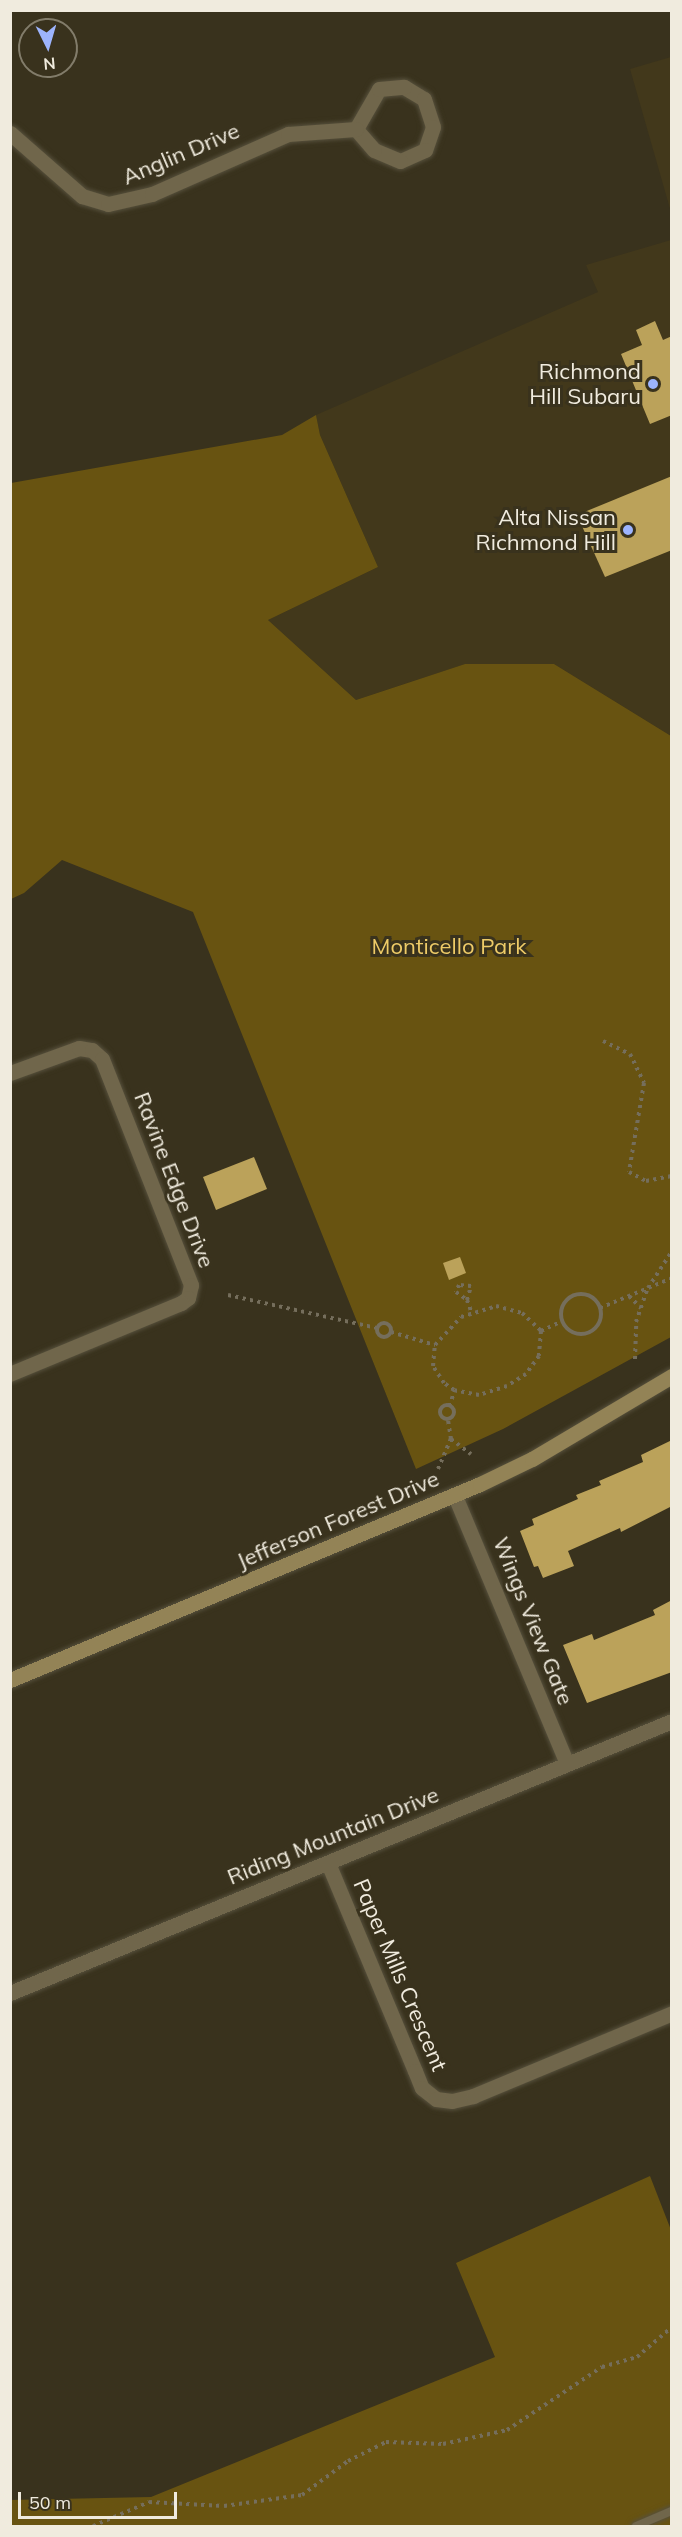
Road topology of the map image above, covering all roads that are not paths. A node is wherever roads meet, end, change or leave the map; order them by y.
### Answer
1 (356, 129) junction
2 (10, 133) edge
3 (10, 1073) edge
4 (10, 1374) edge
5 (672, 1376) edge
6 (455, 1496) junction
7 (10, 1680) edge
8 (672, 1721) edge
9 (567, 1764) junction
10 (328, 1863) junction
11 (10, 1993) edge
12 (672, 2013) edge
13 (672, 2511) edge
14 (636, 2526) edge

1 - 1 street
1 - 2 street, Anglin Drive
3 - 4 street, Ravine Edge Drive
5 - 6 street, Jefferson Forest Drive
6 - 7 street, Jefferson Forest Drive
6 - 9 street, Wings View Gate
8 - 9 street, Riding Mountain Drive
9 - 10 street, Riding Mountain Drive
10 - 11 street, Riding Mountain Drive
10 - 12 street, Paper Mills Crescent
13 - 14 lane

